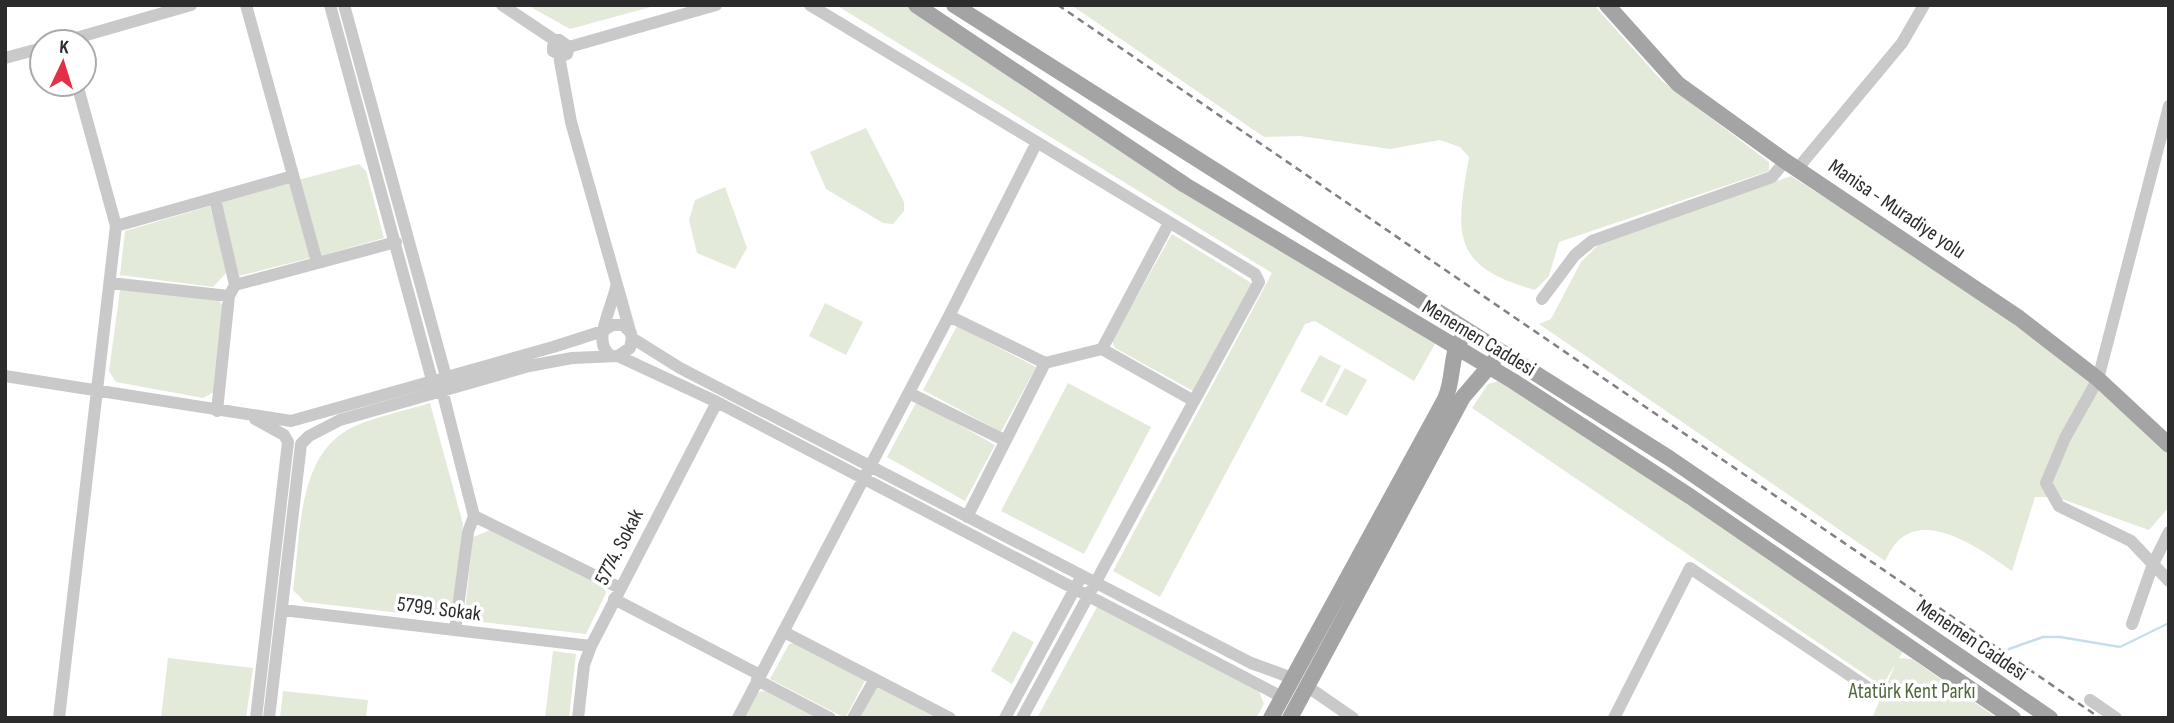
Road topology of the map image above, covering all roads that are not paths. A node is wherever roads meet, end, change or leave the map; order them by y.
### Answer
1 (191, 5) edge
2 (246, 5) edge
3 (330, 5) edge
4 (344, 5) edge
5 (502, 5) edge
6 (716, 5) edge
7 (810, 5) edge
8 (915, 5) edge
9 (954, 5) edge
10 (1607, 5) edge
11 (1924, 5) edge
12 (98, 32) edge
13 (562, 44) junction
14 (28, 52) edge
15 (5, 58) edge
16 (81, 98) edge
17 (2169, 106) edge
18 (1036, 144) junction
19 (1792, 164) junction
20 (293, 176) junction
21 (215, 199) junction
22 (1169, 223) junction
23 (117, 226) junction
24 (396, 242) junction
25 (317, 261) junction
26 (110, 283) junction
27 (616, 285) junction
28 (232, 290) junction
29 (1542, 299) dead end
30 (949, 316) junction
31 (603, 331) junction
32 (1466, 331) junction
33 (632, 335) junction
34 (1455, 348) junction
35 (1102, 349) junction
36 (1499, 350) junction
37 (615, 356) junction
38 (1045, 363) junction
39 (1490, 369) junction
40 (5, 376) edge
41 (446, 377) junction
42 (2098, 379) junction
43 (432, 380) junction
44 (442, 390) junction
45 (97, 391) junction
46 (909, 393) junction
47 (1194, 401) junction
48 (717, 402) junction
49 (217, 411) junction
50 (251, 417) junction
51 (295, 420) junction
52 (295, 439) junction
53 (1004, 440) junction
54 (2169, 445) edge
55 (872, 465) junction
56 (865, 478) junction
57 (474, 516) junction
58 (967, 517) junction
59 (2169, 532) edge
60 (2153, 564) junction
61 (1082, 575) junction
62 (2169, 581) edge
63 (1098, 582) junction
64 (1075, 587) junction
65 (617, 594) junction
66 (1090, 594) junction
67 (282, 610) junction
68 (2132, 624) dead end
69 (455, 630) junction
70 (784, 632) junction
71 (591, 646) junction
72 (759, 677) junction
73 (1292, 678) junction
74 (875, 679) junction
75 (1308, 687) junction
76 (1879, 695) dead end
77 (1282, 697) junction
78 (2090, 700) dead end
79 (1294, 712) edge
80 (59, 718) edge
81 (256, 718) edge
82 (269, 718) edge
83 (578, 718) edge
84 (738, 718) edge
85 (830, 718) edge
86 (853, 718) edge
87 (950, 718) edge
88 (1006, 718) edge
89 (1022, 718) edge
90 (1271, 718) edge
91 (1353, 718) edge
92 (1614, 718) edge
93 (2013, 718) edge
94 (2050, 718) edge
95 (2116, 718) edge

1 - 12 street
2 - 20 street
3 - 24 street
4 - 41 street
5 - 13 street
6 - 13 street
7 - 18 street
8 - 34 main road, Menemen Caddesi
9 - 32 main road, Menemen Caddesi
10 - 19 main road, Manisa - Muradiye yolu
11 - 19 street
13 - 27 street
14 - 15 street
16 - 23 street
17 - 42 street
18 - 22 street
18 - 30 street
19 - 29 street
19 - 42 main road, Manisa - Muradiye yolu
20 - 21 street
20 - 25 street
21 - 23 street
21 - 28 street
22 - 35 street
22 - 47 street
23 - 26 street
24 - 25 street
24 - 43 street
25 - 28 street
26 - 28 street
26 - 45 street
27 - 31 street
27 - 33 street
28 - 49 street
30 - 38 street
30 - 46 street
31 - 33 street
31 - 37 street
31 - 41 street
32 - 34 main road
32 - 36 main road, Menemen Caddesi
33 - 37 street
33 - 55 street
34 - 39 main road, Menemen Caddesi
34 - 73 main road
35 - 38 street
35 - 47 street
36 - 39 main road
36 - 94 main road, Menemen Caddesi
37 - 44 street
37 - 48 street
38 - 53 street
39 - 75 main road
39 - 93 main road, Menemen Caddesi
40 - 45 street
41 - 43 street
42 - 54 main road, Manisa - Muradiye yolu
42 - 60 street
43 - 51 street
44 - 52 street
44 - 57 street
45 - 49 street
45 - 80 street
46 - 53 street
46 - 55 street
47 - 63 street
48 - 56 street
48 - 65 street, 5774. Sokak
49 - 50 street
50 - 51 street
50 - 52 street
51 - 52 street
51 - 52 street
52 - 67 street
52 - 81 street
53 - 58 street
55 - 56 street
55 - 58 street
56 - 64 street
56 - 70 street
57 - 65 street
57 - 69 street
58 - 61 street
59 - 60 street
60 - 62 street
60 - 68 street
61 - 63 street
61 - 64 street
63 - 66 street
63 - 73 street
64 - 66 street
64 - 88 street
65 - 71 street, 5774. Sokak
65 - 72 street
66 - 77 street
66 - 89 street
67 - 69 street, 5799. Sokak
67 - 82 street
69 - 71 street, 5799. Sokak
70 - 72 street
70 - 74 street
71 - 83 street, 5774. Sokak
72 - 84 street
72 - 85 street
73 - 75 main road
73 - 77 main road
74 - 86 street
74 - 87 street
75 - 79 main road
75 - 91 street
76 - 92 street
77 - 79 main road
77 - 90 main road
78 - 95 street

